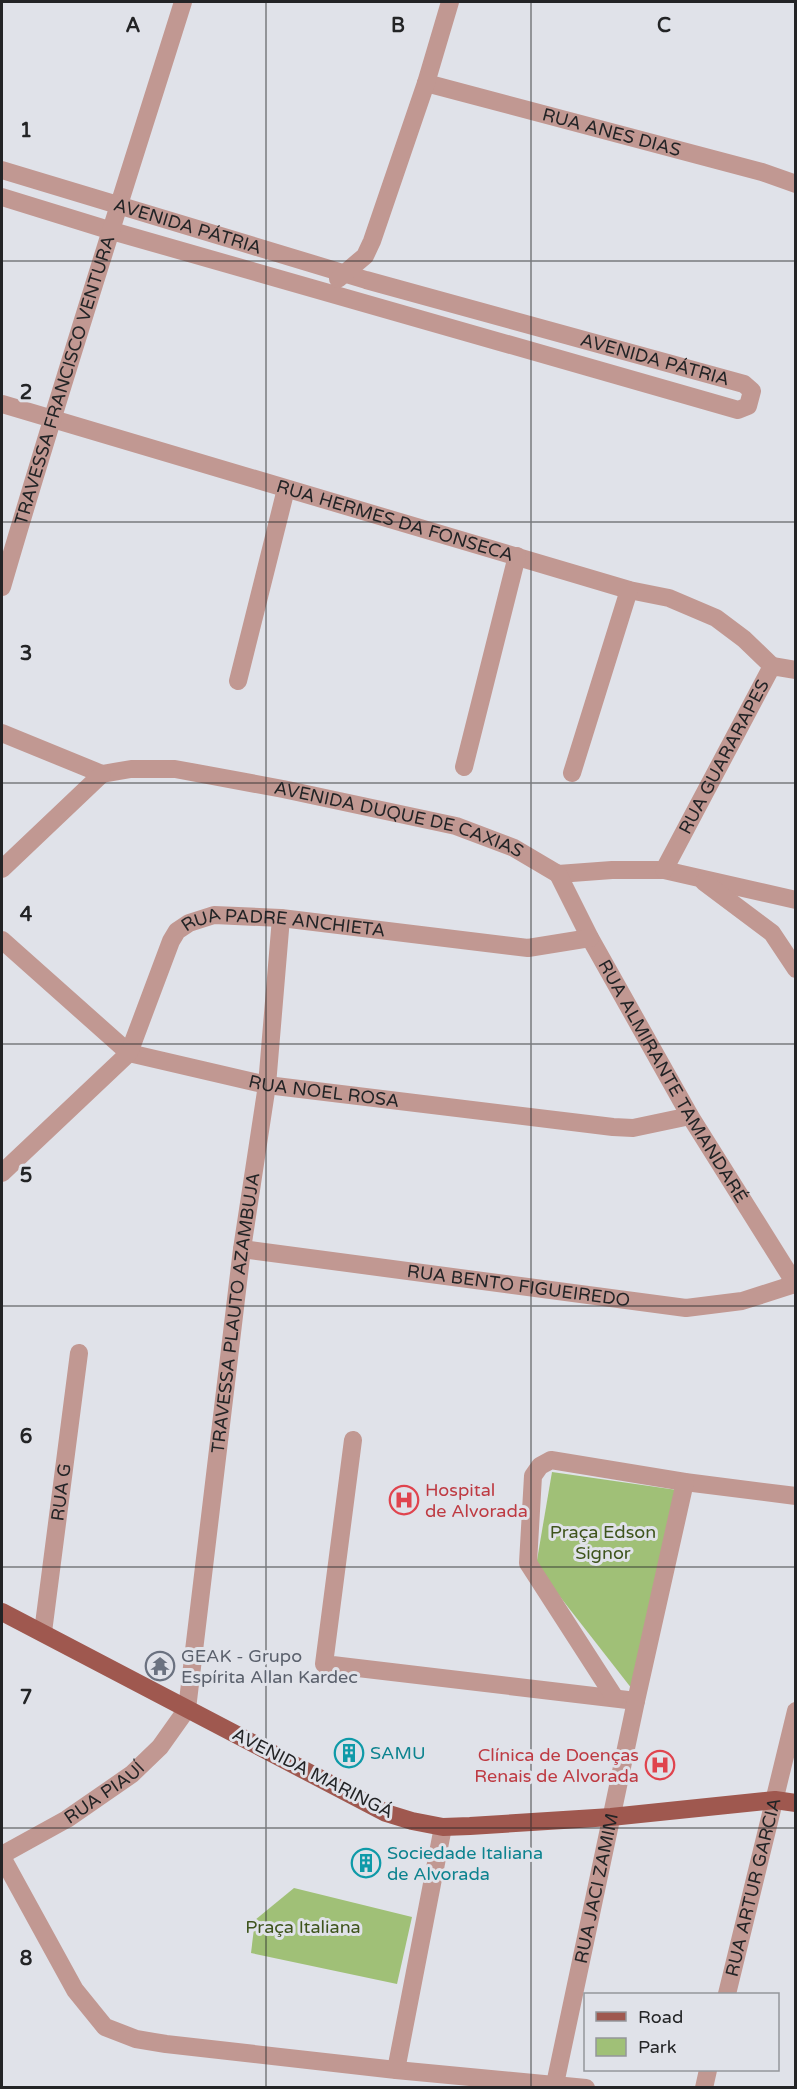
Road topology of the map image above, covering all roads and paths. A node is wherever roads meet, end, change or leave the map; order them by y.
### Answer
1 (183, 2) edge
2 (450, 2) edge
3 (426, 83) junction
4 (2, 170) edge
5 (38, 181) junction
6 (795, 184) edge
7 (2, 197) edge
8 (119, 205) junction
9 (30, 206) junction
10 (112, 231) junction
11 (212, 233) junction
12 (204, 257) junction
13 (346, 274) junction
14 (320, 290) junction
15 (432, 298) junction
16 (425, 320) junction
17 (664, 362) junction
18 (657, 386) junction
19 (2, 404) edge
20 (51, 418) junction
21 (286, 489) junction
22 (517, 556) junction
23 (2, 586) edge
24 (629, 590) junction
25 (772, 666) junction
26 (795, 670) edge
27 (237, 681) dead end
28 (2, 733) edge
29 (464, 767) dead end
30 (573, 773) dead end
31 (102, 774) junction
32 (2, 869) edge
33 (664, 870) junction
34 (558, 874) junction
35 (698, 878) junction
36 (795, 900) edge
37 (281, 918) junction
38 (590, 938) junction
39 (2, 940) edge
40 (795, 969) edge
41 (129, 1053) junction
42 (267, 1085) junction
43 (690, 1116) junction
44 (2, 1173) edge
45 (242, 1249) junction
46 (795, 1285) edge
47 (79, 1353) dead end
48 (353, 1440) dead end
49 (685, 1482) junction
50 (795, 1496) edge
51 (5, 1618) edge
52 (43, 1632) junction
53 (615, 1698) junction
54 (636, 1701) junction
55 (187, 1708) junction
56 (795, 1711) edge
57 (775, 1800) junction
58 (795, 1803) edge
59 (611, 1817) junction
60 (443, 1827) junction
61 (2, 1856) edge
62 (727, 1993) edge
63 (396, 2070) junction
64 (708, 2071) edge
65 (555, 2084) junction
66 (586, 2088) edge
67 (704, 2088) edge

1 - 8 street, TRAVESSA FRANCISCO VENTURA
2 - 3 street
3 - 6 street, RUA ANES DIAS
3 - 13 street
4 - 5 street, AVENIDA PÁTRIA
5 - 8 street, AVENIDA PÁTRIA
5 - 9 street
7 - 9 street, AVENIDA PÁTRIA
8 - 10 street, TRAVESSA FRANCISCO VENTURA
8 - 11 street, AVENIDA PÁTRIA
9 - 10 street, AVENIDA PÁTRIA
10 - 12 street, AVENIDA PÁTRIA
10 - 20 street, TRAVESSA FRANCISCO VENTURA
11 - 12 street
11 - 13 street, AVENIDA PÁTRIA
12 - 14 street, AVENIDA PÁTRIA
13 - 14 street
13 - 15 street, AVENIDA PÁTRIA
14 - 16 street, AVENIDA PÁTRIA
15 - 16 street
15 - 17 street, AVENIDA PÁTRIA
16 - 18 street, AVENIDA PÁTRIA
17 - 18 street
17 - 18 street, AVENIDA PÁTRIA
19 - 20 street, RUA HERMES DA FONSECA
20 - 21 street, RUA HERMES DA FONSECA
20 - 23 street, TRAVESSA FRANCISCO VENTURA
21 - 22 street, RUA HERMES DA FONSECA
21 - 27 street
22 - 24 street, RUA HERMES DA FONSECA
22 - 29 street
24 - 25 street, RUA HERMES DA FONSECA
24 - 30 street
25 - 26 street, RUA GUARARAPES
25 - 33 street, RUA GUARARAPES
28 - 31 street
31 - 32 street
31 - 34 street, AVENIDA DUQUE DE CAXIAS
33 - 34 street
33 - 35 street
34 - 38 street, RUA ALMIRANTE TAMANDARÉ
35 - 36 street
35 - 40 street
37 - 38 street, RUA PADRE ANCHIETA
37 - 41 street, RUA PADRE ANCHIETA
37 - 42 street, TRAVESSA PLAUTO AZAMBUJA
38 - 43 street, RUA ALMIRANTE TAMANDARÉ
39 - 41 street, RUA NOEL ROSA
41 - 42 street, RUA NOEL ROSA
41 - 44 street, RUA PADRE ANCHIETA
42 - 43 street, RUA NOEL ROSA
42 - 45 street, TRAVESSA PLAUTO AZAMBUJA
43 - 46 street, RUA ALMIRANTE TAMANDARÉ
45 - 46 street, RUA BENTO FIGUEIREDO
45 - 55 street, TRAVESSA PLAUTO AZAMBUJA
47 - 52 street, RUA G
48 - 53 street
49 - 50 street
49 - 53 street
49 - 54 street, RUA JACI ZAMIM
51 - 52 main road, AVENIDA MARINGÁ
52 - 55 main road, AVENIDA MARINGÁ
53 - 54 street
54 - 59 street, RUA JACI ZAMIM
55 - 60 main road, AVENIDA MARINGÁ
55 - 61 street, RUA PIAUÍ
56 - 57 street, RUA ARTUR GARCIA
57 - 58 main road, AVENIDA MARINGÁ
57 - 59 main road, AVENIDA MARINGÁ
57 - 62 street, RUA ARTUR GARCIA
59 - 60 main road, AVENIDA MARINGÁ
59 - 65 street, RUA JACI ZAMIM
60 - 63 street
61 - 63 street
63 - 65 street
64 - 67 street
65 - 66 street

